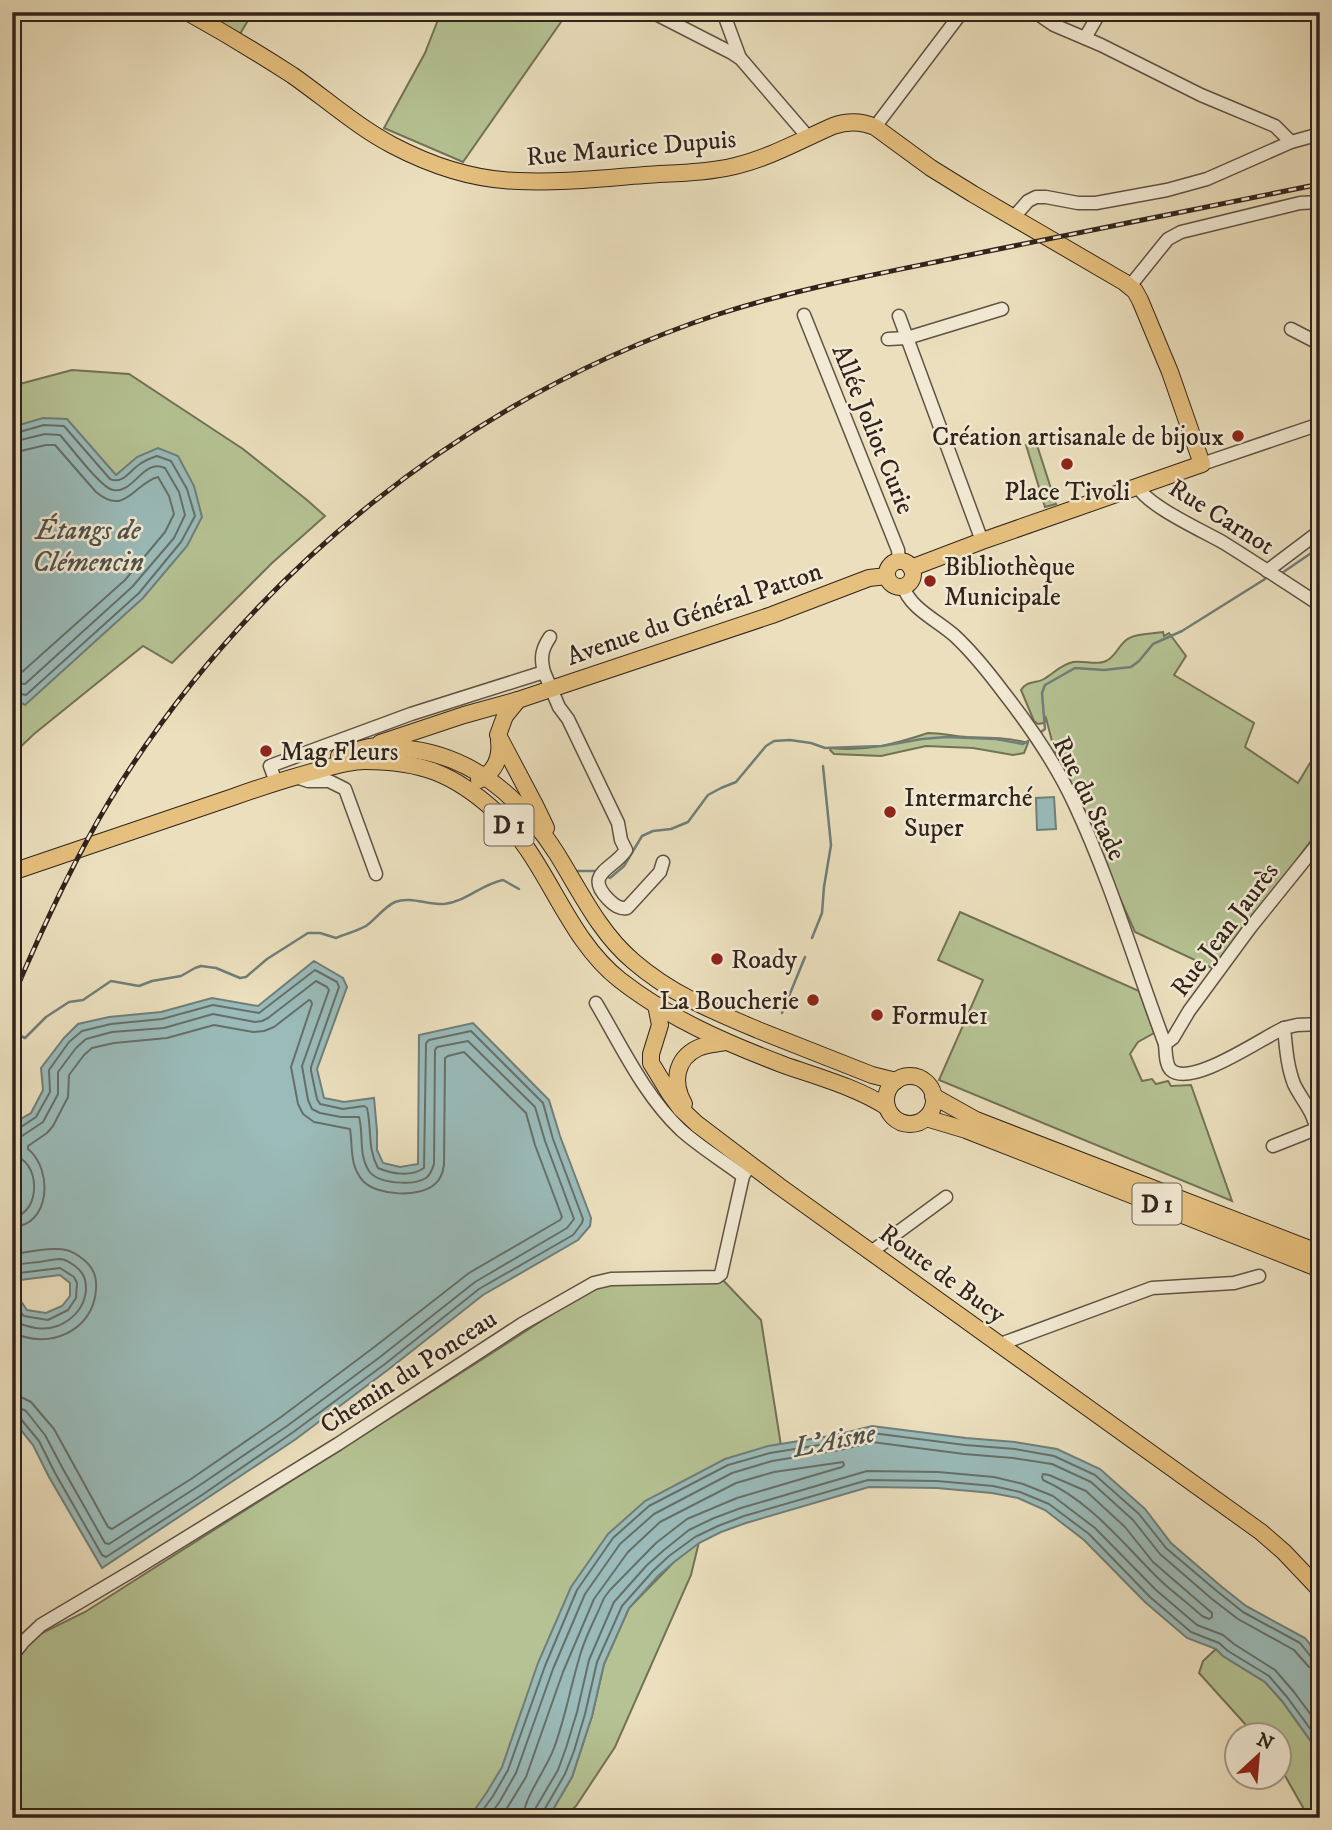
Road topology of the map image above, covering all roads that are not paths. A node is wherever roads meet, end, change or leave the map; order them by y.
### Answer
1 (187, 12) edge
2 (652, 12) edge
3 (723, 12) edge
4 (962, 12) edge
5 (1035, 12) edge
6 (1100, 12) edge
7 (1085, 38) junction
8 (741, 59) junction
9 (874, 127) junction
10 (1320, 134) edge
11 (808, 136) junction
12 (1291, 142) junction
13 (1320, 202) edge
14 (1013, 218) junction
15 (1130, 286) junction
16 (1002, 309) dead end
17 (804, 315) dead end
18 (899, 316) dead end
19 (1291, 329) dead end
20 (907, 338) junction
21 (888, 339) dead end
22 (1320, 344) edge
23 (1320, 424) edge
24 (1202, 464) junction
25 (1138, 487) junction
26 (1320, 531) edge
27 (982, 541) junction
28 (905, 564) junction
29 (1267, 571) junction
30 (887, 576) junction
31 (904, 586) junction
32 (1320, 605) edge
33 (550, 637) dead end
34 (544, 672) junction
35 (551, 688) junction
36 (518, 700) junction
37 (464, 715) junction
38 (446, 721) junction
39 (498, 738) junction
40 (371, 747) junction
41 (432, 753) junction
42 (295, 776) junction
43 (449, 777) junction
44 (486, 777) junction
45 (276, 782) junction
46 (1320, 841) edge
47 (558, 856) junction
48 (663, 862) dead end
49 (12, 872) edge
50 (376, 874) dead end
51 (596, 1003) dead end
52 (656, 1005) junction
53 (1320, 1024) edge
54 (1284, 1028) junction
55 (726, 1042) junction
56 (1165, 1044) junction
57 (896, 1081) junction
58 (933, 1096) junction
59 (887, 1107) junction
60 (926, 1118) junction
61 (698, 1124) junction
62 (1318, 1129) edge
63 (1273, 1146) dead end
64 (747, 1171) junction
65 (946, 1197) dead end
66 (871, 1252) junction
67 (1320, 1253) edge
68 (1320, 1269) edge
69 (1259, 1276) dead end
70 (1003, 1346) junction
71 (1320, 1590) edge
72 (12, 1656) edge

1 - 11 main road, Rue Maurice Dupuis
2 - 8 street
3 - 8 street
4 - 9 street
5 - 7 street
6 - 7 street
7 - 12 street
8 - 11 street
9 - 11 main road, Rue Maurice Dupuis
9 - 14 main road
10 - 12 street
12 - 14 street
13 - 15 street
14 - 15 main road
15 - 24 main road
16 - 20 street
17 - 28 street, Allée Joliot Curie
18 - 20 street
19 - 22 street
20 - 21 street
20 - 27 street
23 - 24 street
24 - 25 main road
25 - 27 main road
25 - 29 street, Rue Carnot
26 - 29 street
27 - 28 main road
28 - 30 main road
28 - 31 main road
29 - 32 street, Rue Carnot
30 - 31 main road
30 - 35 main road, Avenue du Général Patton
31 - 56 street, Rue du Stade
33 - 34 street
34 - 35 street
34 - 45 street
35 - 36 main road, Avenue du Général Patton
35 - 48 street
36 - 37 main road, Avenue du Général Patton
36 - 39 main road
37 - 38 main road
37 - 39 main road
38 - 40 main road
38 - 41 main road
39 - 44 main road
39 - 47 main road
40 - 41 main road, D 1
40 - 42 main road, D 1
41 - 43 main road
41 - 44 main road, D 1
42 - 43 main road, D 1
42 - 45 main road, D 1
42 - 50 street
43 - 44 main road
43 - 52 main road, D 1
44 - 47 main road, D 1
45 - 49 main road, D 1
46 - 56 street, Rue Jean Jaurès
47 - 57 main road, D 1
51 - 64 street, Route de Bucy
52 - 55 main road, D 1
52 - 61 main road, Route de Bucy
53 - 54 street
54 - 56 street, Rue du Stade
54 - 62 street
55 - 59 main road, D 1
55 - 61 main road, Route de Bucy
57 - 58 main road
57 - 59 main road
58 - 60 main road
58 - 67 main road, D 1
59 - 60 main road
60 - 68 main road, D 1
61 - 64 main road, Route de Bucy
62 - 63 street
64 - 66 main road, Route de Bucy
64 - 72 street, Chemin du Ponceau
65 - 66 street
66 - 70 main road, Route de Bucy
69 - 70 street
70 - 71 main road, Route de Bucy

